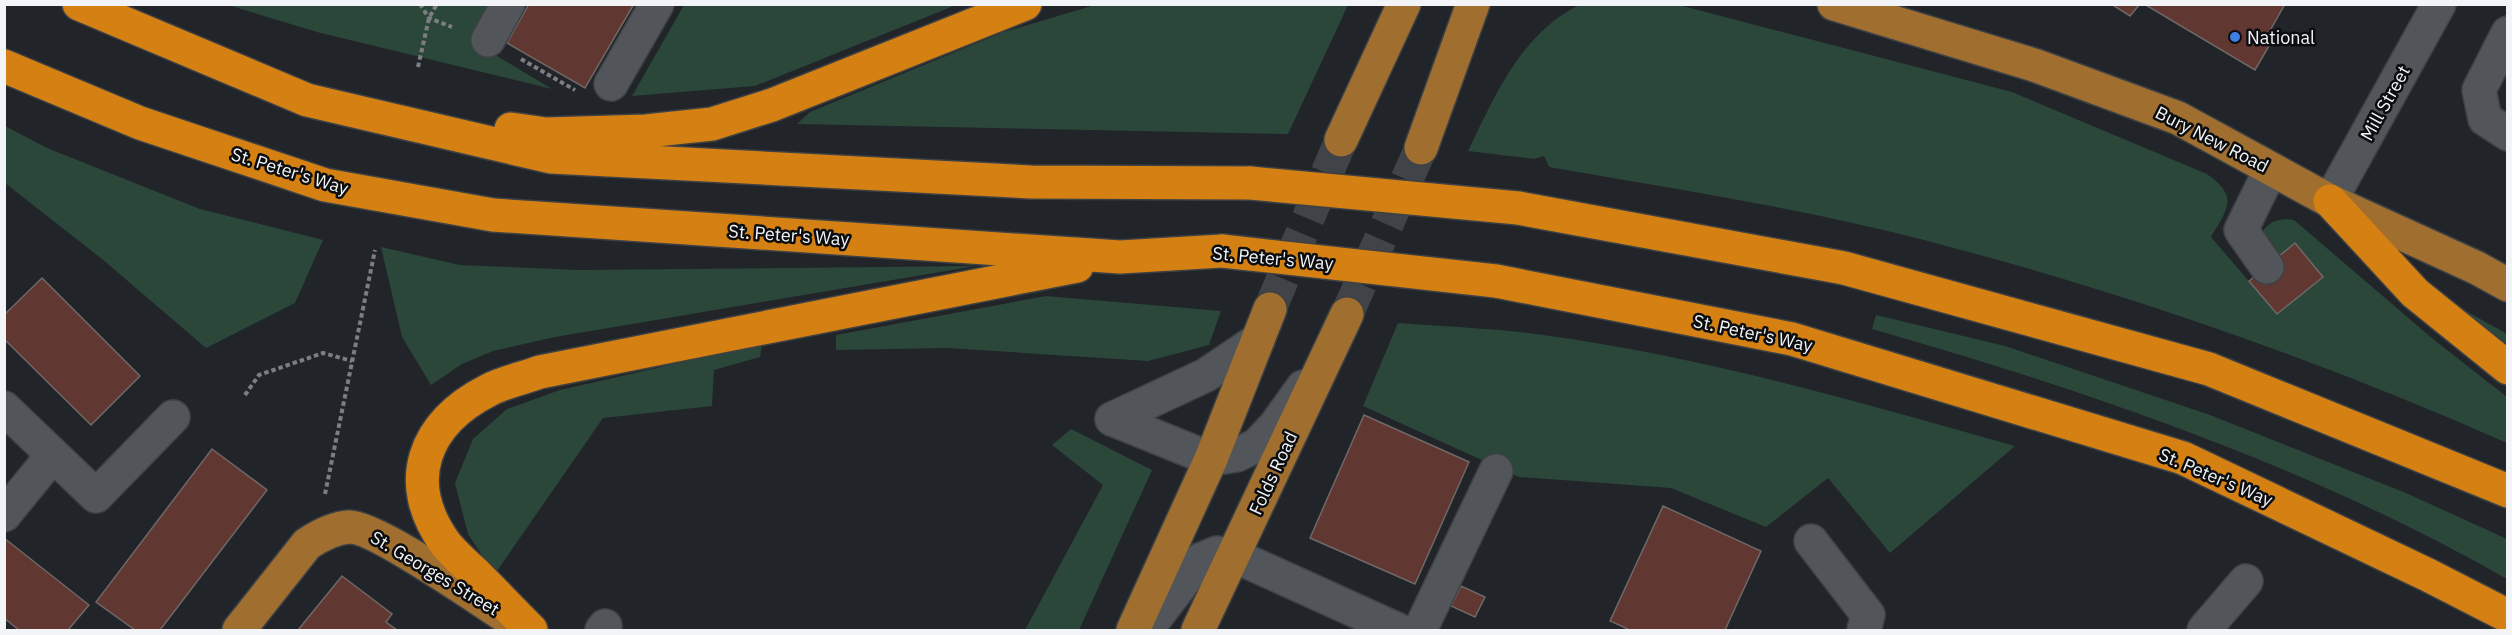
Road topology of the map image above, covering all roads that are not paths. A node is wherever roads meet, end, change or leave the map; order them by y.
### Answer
1 (79, 4) edge
2 (508, 4) edge
3 (657, 4) edge
4 (1025, 4) edge
5 (1404, 4) edge
6 (1812, 4) edge
7 (1834, 4) edge
8 (2439, 4) edge
9 (1476, 7) edge
10 (1866, 16) junction
11 (2508, 33) edge
12 (488, 40) dead end
13 (4, 66) edge
14 (611, 84) dead end
15 (307, 100) junction
16 (2508, 134) edge
17 (1341, 140) tunnel mouth
18 (1421, 148) tunnel mouth
19 (2271, 169) junction
20 (2330, 201) junction
21 (1120, 257) junction
22 (2267, 267) dead end
23 (2508, 285) edge
24 (1270, 309) tunnel mouth
25 (1347, 314) tunnel mouth
26 (1258, 340) junction
27 (1332, 347) junction
28 (2508, 368) edge
29 (4, 408) edge
30 (173, 417) dead end
31 (53, 454) junction
32 (1210, 459) junction
33 (1496, 471) dead end
34 (2508, 491) edge
35 (4, 515) edge
36 (1811, 541) dead end
37 (1234, 556) junction
38 (2246, 581) dead end
39 (2508, 616) edge
40 (239, 630) edge
41 (530, 630) edge
42 (1133, 630) edge
43 (1146, 630) edge
44 (1198, 630) edge
45 (1398, 630) edge
46 (1420, 630) edge
47 (1864, 630) edge
48 (2204, 630) edge

1 - 15 highway
2 - 12 street
3 - 14 street
4 - 15 highway
5 - 17 main road
6 - 10 main road
7 - 10 main road, Bury New Road
8 - 20 street, Mill Street
9 - 18 main road
10 - 19 main road, Bury New Road
11 - 16 street
13 - 21 highway, St. Peter's Way
15 - 34 highway, bridge
19 - 20 main road, Bury New Road
19 - 22 street
20 - 23 main road, Bury New Road
20 - 28 highway
21 - 39 highway, St. Peter's Way, bridge
21 - 41 highway
24 - 26 main road
25 - 27 main road, Folds Road
26 - 32 main road
26 - 32 street
27 - 32 street
27 - 37 main road, Folds Road
29 - 31 street
30 - 31 street
31 - 35 street
32 - 42 main road
33 - 46 street
36 - 47 street
37 - 43 street
37 - 44 main road, Folds Road
37 - 45 street
38 - 48 street
40 - 41 main road, St. Georges Street

